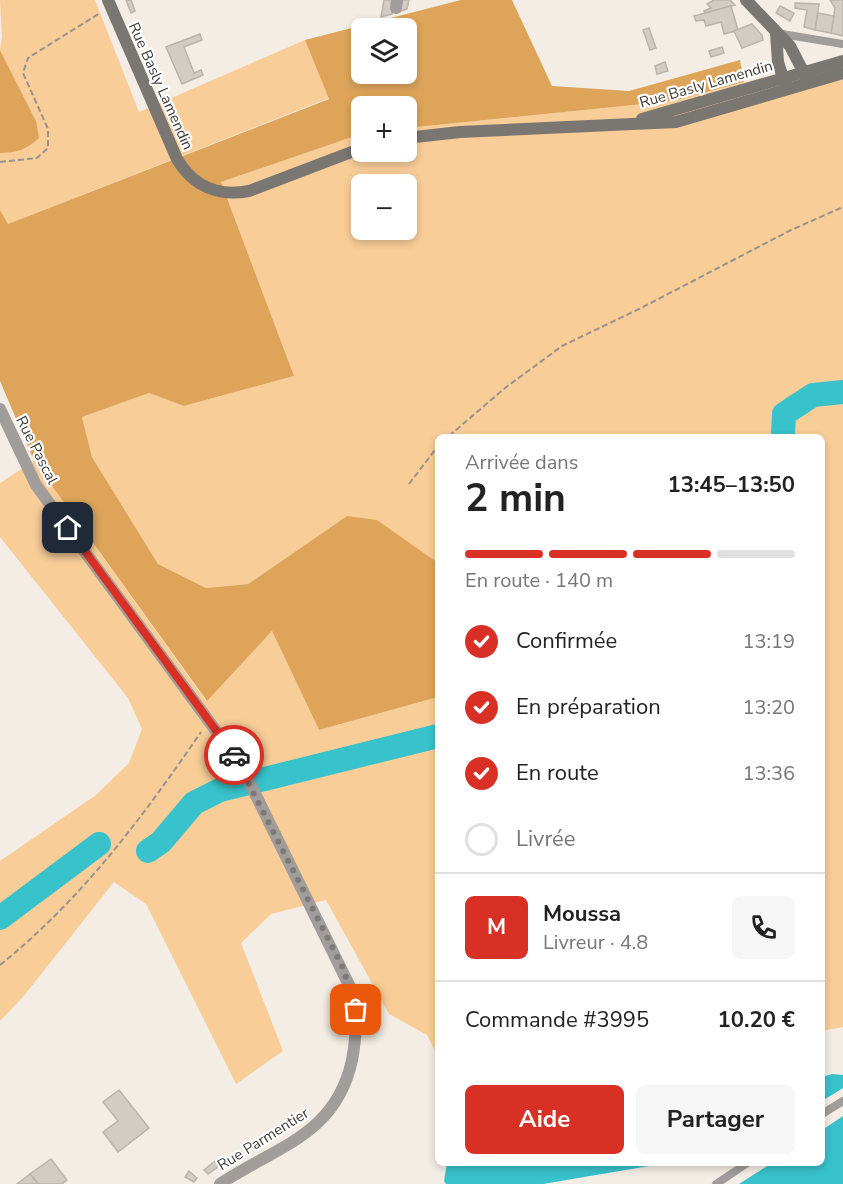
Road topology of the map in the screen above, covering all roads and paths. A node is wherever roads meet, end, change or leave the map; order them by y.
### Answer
1 (746, 0) edge
2 (102, 3) edge
3 (776, 33) junction
4 (843, 44) edge
5 (843, 61) edge
6 (843, 73) edge
7 (783, 78) junction
8 (806, 78) junction
9 (787, 91) junction
10 (617, 124) junction
11 (417, 137) edge
12 (351, 152) edge
13 (0, 162) edge
14 (843, 207) edge
15 (0, 409) edge
16 (452, 434) edge
17 (435, 450) edge
18 (409, 484) dead end
19 (209, 721) junction
20 (241, 765) joint
21 (0, 965) edge
22 (843, 1101) edge
23 (825, 1112) edge
24 (743, 1166) edge
25 (220, 1184) edge
26 (716, 1184) edge

1 - 3 street
2 - 12 street, Rue Basly Lamendin
2 - 13 path
3 - 4 lane
3 - 7 street
3 - 8 street
5 - 8 street
6 - 8 street
7 - 8 street, Rue Basly Lamendin
7 - 9 street
7 - 10 street, Rue Basly Lamendin
8 - 9 street, Rue Basly Lamendin
9 - 10 street, Rue Basly Lamendin
10 - 11 street, Rue Basly Lamendin
14 - 16 path
15 - 19 street, Rue Pascal
17 - 18 path
19 - 20 street, Rue Pascal
19 - 21 path
20 - 25 street, Rue Parmentier
22 - 23 lane
24 - 26 lane

